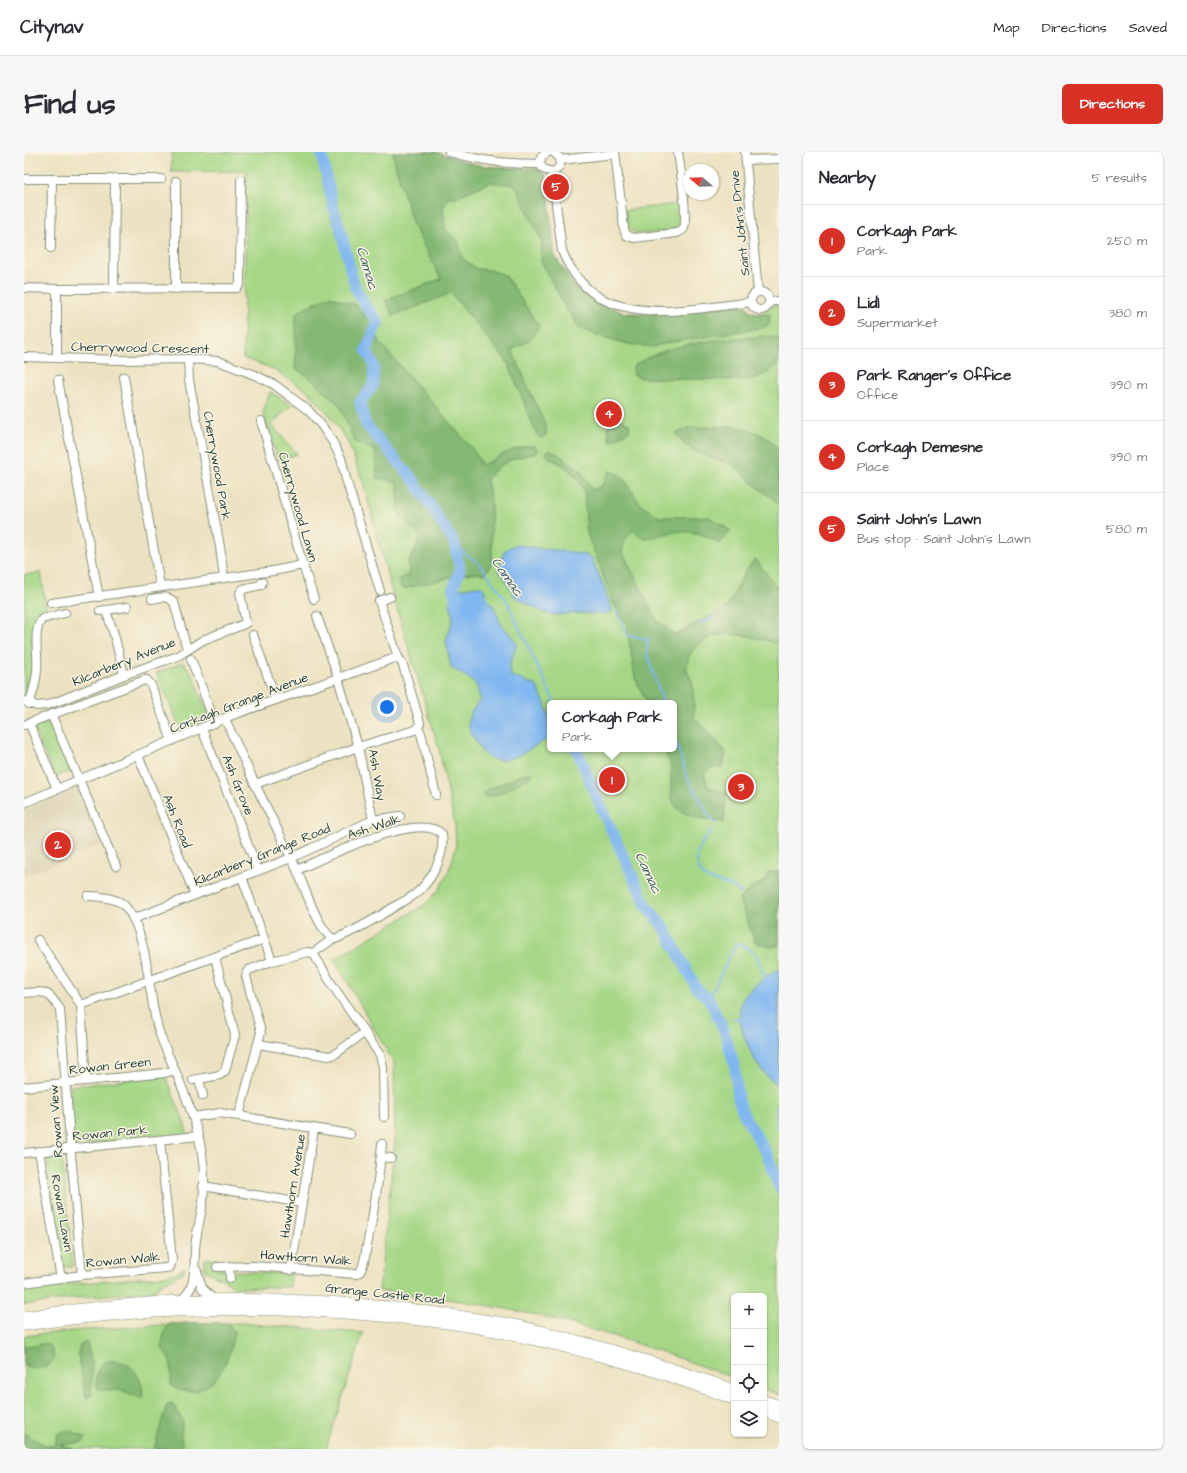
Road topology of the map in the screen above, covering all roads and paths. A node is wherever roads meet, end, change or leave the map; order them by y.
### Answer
1 (449, 152) edge
2 (548, 152) edge
3 (553, 152) edge
4 (678, 152) edge
5 (615, 153) edge
6 (745, 156) edge
7 (779, 159) edge
8 (560, 160) junction
9 (540, 164) junction
10 (552, 172) junction
11 (115, 178) junction
12 (24, 179) edge
13 (52, 179) junction
14 (161, 179) dead end
15 (240, 180) dead end
16 (176, 181) dead end
17 (51, 248) dead end
18 (24, 288) edge
19 (57, 289) junction
20 (114, 289) junction
21 (176, 289) junction
22 (758, 292) junction
23 (769, 301) junction
24 (779, 301) edge
25 (750, 302) junction
26 (24, 357) edge
27 (57, 358) junction
28 (188, 359) junction
29 (124, 377) dead end
30 (58, 380) dead end
31 (261, 421) dead end
32 (303, 565) junction
33 (224, 578) junction
34 (262, 582) dead end
35 (160, 586) junction
36 (380, 591) dead end
37 (99, 597) junction
38 (390, 597) dead end
39 (152, 599) dead end
40 (314, 599) dead end
41 (51, 603) dead end
42 (127, 607) dead end
43 (65, 613) dead end
44 (317, 616) dead end
45 (253, 635) dead end
46 (188, 649) junction
47 (398, 657) junction
48 (191, 659) dead end
49 (124, 675) junction
50 (338, 678) junction
51 (276, 700) junction
52 (26, 702) edge
53 (51, 714) junction
54 (225, 719) junction
55 (215, 723) junction
56 (26, 724) edge
57 (202, 729) junction
58 (418, 729) junction
59 (172, 741) junction
60 (358, 747) junction
61 (138, 755) junction
62 (79, 780) junction
63 (255, 784) junction
64 (57, 789) junction
65 (436, 795) dead end
66 (24, 803) edge
67 (400, 816) dead end
68 (373, 820) junction
69 (291, 858) junction
70 (116, 866) dead end
71 (258, 870) junction
72 (297, 870) junction
73 (242, 877) junction
74 (195, 895) junction
75 (88, 896) dead end
76 (133, 919) junction
77 (332, 938) junction
78 (264, 939) junction
79 (38, 940) dead end
80 (313, 953) junction
81 (215, 957) junction
82 (272, 961) junction
83 (149, 982) junction
84 (24, 993) edge
85 (82, 1005) junction
86 (365, 1032) junction
87 (258, 1044) junction
88 (175, 1070) junction
89 (86, 1081) junction
90 (66, 1083) junction
91 (24, 1087) edge
92 (203, 1096) dead end
93 (239, 1116) junction
94 (193, 1117) junction
95 (384, 1117) dead end
96 (314, 1129) junction
97 (350, 1134) dead end
98 (198, 1136) junction
99 (160, 1140) junction
100 (382, 1144) dead end
101 (70, 1148) junction
102 (39, 1151) junction
103 (24, 1153) edge
104 (381, 1157) junction
105 (391, 1158) dead end
106 (203, 1186) junction
107 (302, 1203) junction
108 (194, 1260) junction
109 (229, 1266) junction
110 (217, 1267) dead end
111 (291, 1270) junction
112 (82, 1275) junction
113 (230, 1278) dead end
114 (61, 1279) junction
115 (24, 1283) edge
116 (214, 1300) junction
117 (179, 1301) junction
118 (24, 1317) edge
119 (24, 1325) edge
120 (731, 1389) edge
121 (731, 1398) edge
122 (767, 1402) edge
123 (779, 1406) edge
124 (767, 1412) edge
125 (779, 1417) edge

1 - 9 street
2 - 9 street
3 - 8 street
4 - 5 street
5 - 8 street
6 - 7 street
6 - 22 street, Saint John's Drive
8 - 10 street
9 - 10 street
10 - 25 street
11 - 13 street
11 - 14 street
11 - 20 street
12 - 13 street
13 - 17 street
15 - 21 street
16 - 21 street
18 - 19 street
19 - 20 street
19 - 27 street
20 - 21 street
22 - 23 street
22 - 25 street
23 - 24 street
23 - 25 street
26 - 27 street, Cherrywood Crescent
27 - 28 street, Cherrywood Crescent
28 - 33 street, Cherrywood Park
28 - 36 street, Cherrywood Crescent
29 - 35 street
30 - 37 street
31 - 32 street, Cherrywood Lawn
32 - 33 street
32 - 40 street, Cherrywood Lawn
33 - 35 street
34 - 46 street, Kilcarbery Avenue
35 - 37 street
37 - 41 street
38 - 47 street
39 - 46 street
42 - 49 street
43 - 52 street
44 - 50 street
45 - 51 street
46 - 49 street, Kilcarbery Avenue
47 - 50 street, Corkagh Grange Avenue
47 - 58 street
48 - 55 street
49 - 52 street, Kilcarbery Avenue
50 - 51 street, Corkagh Grange Avenue
50 - 60 street
51 - 54 street, Corkagh Grange Avenue
53 - 56 street
53 - 59 street
53 - 62 street
54 - 55 street, Corkagh Grange Avenue
54 - 63 street
55 - 57 street, Corkagh Grange Avenue
56 - 64 street
57 - 59 street, Corkagh Grange Avenue
57 - 71 street, Ash Grove
58 - 60 street, Ash Way
58 - 65 street
59 - 61 street, Corkagh Grange Avenue
60 - 63 street
60 - 68 street, Ash Way
61 - 62 street, Corkagh Grange Avenue
61 - 74 street, Ash Road
62 - 64 street, Corkagh Grange Avenue
62 - 70 street
63 - 69 street
64 - 66 street, Corkagh Grange Avenue
67 - 68 street, Kilcarbery Grange Road
68 - 69 street, Kilcarbery Grange Road
69 - 71 street, Kilcarbery Grange Road
69 - 72 street
71 - 73 street, Kilcarbery Grange Road
72 - 77 street
72 - 77 street, Ash Walk
73 - 74 street, Kilcarbery Grange Road
73 - 78 street
74 - 76 street, Kilcarbery Grange Road
75 - 76 street
76 - 83 street
77 - 80 street
78 - 81 street
78 - 82 street
79 - 85 street
80 - 82 street
80 - 86 street
81 - 83 street
81 - 92 street
82 - 87 street
83 - 85 street
83 - 88 street
84 - 90 street, Rowan View
85 - 89 street
86 - 87 street
86 - 95 street
87 - 93 street
88 - 89 street, Rowan Green
88 - 94 street
89 - 90 street, Rowan Green
90 - 91 street, Rowan Green
90 - 101 street, Rowan View
93 - 94 street, Hawthorn Avenue
93 - 96 street, Hawthorn Avenue
94 - 98 street
96 - 97 street, Hawthorn Avenue
96 - 107 street, Hawthorn Avenue
98 - 99 street, Rowan Park
98 - 106 street
99 - 101 street, Rowan Park
99 - 112 street, Rowan Walk
100 - 104 street, Hawthorn Walk
101 - 102 street, Rowan Park
101 - 112 street, Rowan View
102 - 103 street, Rowan Park
102 - 114 street, Rowan Lawn
104 - 105 street
104 - 111 street, Hawthorn Walk
106 - 107 street
106 - 108 street
107 - 111 street, Hawthorn Avenue
108 - 116 street
108 - 117 street
109 - 110 street, Hawthorn Walk
109 - 111 street, Hawthorn Walk
109 - 113 street
112 - 114 street, Rowan Walk
114 - 115 street, Rowan Walk
116 - 117 main road, Grange Castle Road
116 - 120 main road, Grange Castle Road
117 - 118 main road, Grange Castle Road
119 - 121 main road, Grange Castle Road
122 - 123 main road
124 - 125 main road

